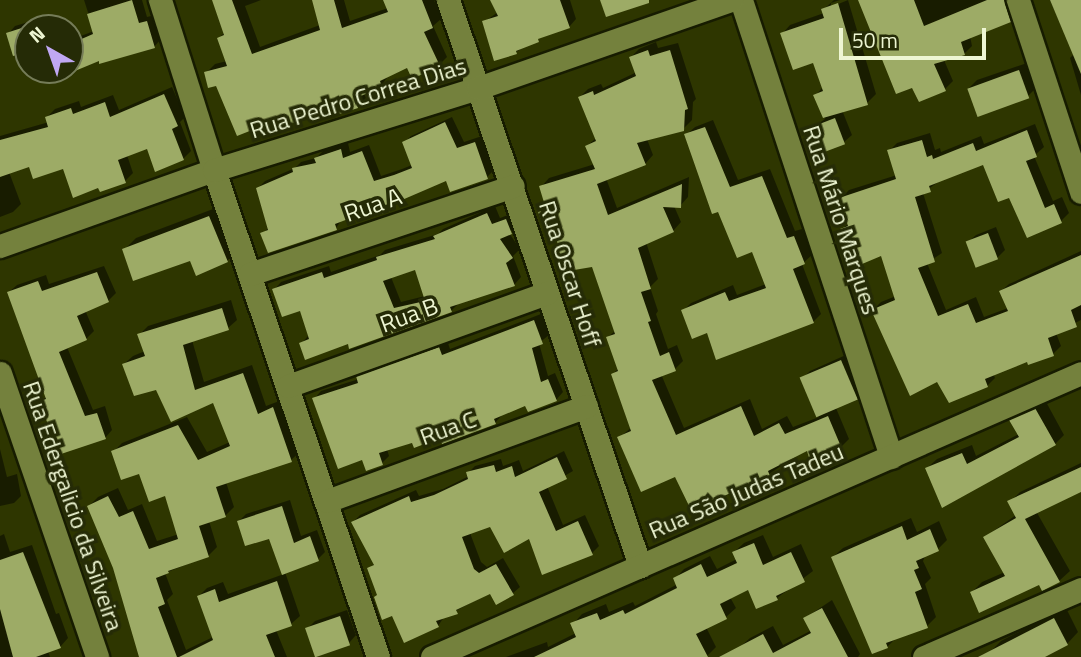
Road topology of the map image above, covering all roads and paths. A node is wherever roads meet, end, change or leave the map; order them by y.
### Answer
1 (160, 0) edge
2 (448, 0) edge
3 (731, 0) edge
4 (741, 0) edge
5 (1018, 0) edge
6 (478, 88) junction
7 (214, 170) junction
8 (513, 186) junction
9 (1081, 192) edge
10 (0, 246) edge
11 (250, 274) junction
12 (547, 293) junction
13 (0, 373) edge
14 (1081, 373) edge
15 (288, 386) junction
16 (586, 406) junction
17 (891, 457) junction
18 (327, 500) junction
19 (640, 566) junction
20 (1081, 589) edge
21 (97, 657) edge
22 (378, 657) edge
23 (432, 657) edge
24 (924, 657) edge

1 - 7 street
2 - 6 street, Rua Oscar Hoff
3 - 6 street, Rua Pedro Correa Dias
4 - 17 street, Rua Mário Marques
5 - 9 street
6 - 7 street, Rua Pedro Correa Dias
6 - 8 street, Rua Oscar Hoff
7 - 10 street, Rua Pedro Correa Dias
7 - 11 street
8 - 11 street, Rua A
8 - 12 street, Rua Oscar Hoff
11 - 15 street
12 - 15 street, Rua B
12 - 16 street, Rua Oscar Hoff
13 - 21 street, Rua Edergalicio da Silveira
14 - 17 street, Rua São Judas Tadeu
15 - 18 street
16 - 18 street, Rua C
16 - 19 street, Rua Oscar Hoff
17 - 19 street, Rua São Judas Tadeu
18 - 22 street
19 - 23 street, Rua São Judas Tadeu
20 - 24 street

